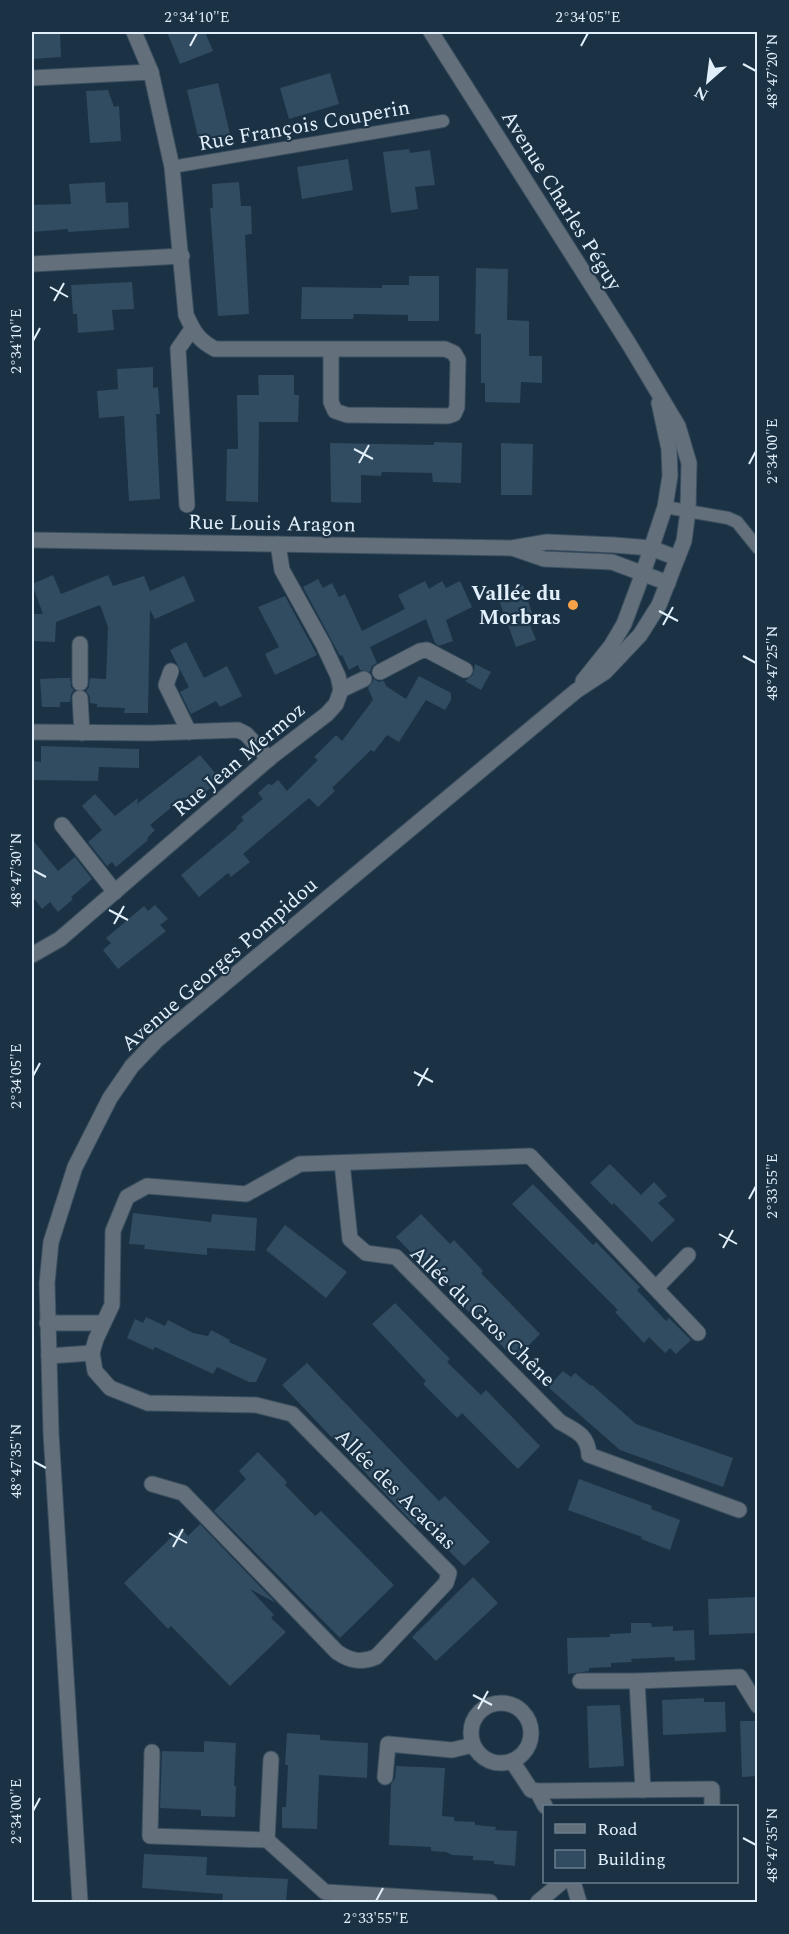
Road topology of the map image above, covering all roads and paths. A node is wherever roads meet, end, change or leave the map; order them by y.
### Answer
1 (134, 32) edge
2 (431, 32) edge
3 (152, 72) junction
4 (32, 78) edge
5 (443, 121) dead end
6 (172, 167) junction
7 (182, 256) junction
8 (32, 264) edge
9 (192, 329) junction
10 (331, 349) junction
11 (657, 392) junction
12 (187, 505) dead end
13 (665, 507) junction
14 (687, 511) junction
15 (32, 540) edge
16 (278, 544) junction
17 (512, 548) junction
18 (651, 548) junction
19 (758, 548) edge
20 (677, 558) junction
21 (643, 573) junction
22 (668, 583) junction
23 (80, 644) dead end
24 (465, 670) dead end
25 (171, 671) dead end
26 (380, 672) dead end
27 (364, 679) dead end
28 (340, 690) junction
29 (576, 691) junction
30 (32, 732) edge
31 (82, 732) junction
32 (189, 732) junction
33 (268, 759) junction
34 (62, 825) dead end
35 (115, 892) junction
36 (32, 955) edge
37 (342, 1163) junction
38 (688, 1255) dead end
39 (656, 1288) junction
40 (47, 1323) junction
41 (103, 1323) junction
42 (698, 1333) dead end
43 (92, 1353) junction
44 (49, 1356) junction
45 (152, 1484) dead end
46 (739, 1510) dead end
47 (580, 1681) dead end
48 (637, 1681) junction
49 (758, 1706) edge
50 (473, 1745) junction
51 (152, 1752) dead end
52 (271, 1759) dead end
53 (512, 1761) junction
54 (385, 1777) dead end
55 (643, 1790) junction
56 (537, 1791) junction
57 (544, 1805) edge
58 (712, 1805) edge
59 (267, 1840) junction
60 (560, 1883) edge
61 (574, 1883) edge
62 (80, 1902) edge
63 (490, 1902) edge
64 (538, 1902) edge
65 (579, 1902) edge

1 - 3 street
2 - 11 street, Avenue Charles Péguy
3 - 4 street
3 - 6 street
5 - 6 lane, Rue François Couperin
6 - 7 street
7 - 8 street
7 - 9 street
9 - 10 street
9 - 12 street
10 - 10 street
11 - 13 street, Avenue Charles Péguy
11 - 14 street, Avenue Charles Péguy
13 - 14 lane
13 - 18 street, Avenue Charles Péguy
14 - 19 lane
14 - 20 street, Avenue Charles Péguy
15 - 16 street, Rue Louis Aragon
16 - 17 street, Rue Louis Aragon
16 - 28 street
17 - 18 street, Rue Louis Aragon
17 - 21 street, Rue Louis Aragon
18 - 20 street, Rue Louis Aragon
18 - 21 street, Avenue Charles Péguy
20 - 22 street, Avenue Charles Péguy
21 - 22 street, Rue Louis Aragon
21 - 29 street, Avenue Georges Pompidou
22 - 29 street, Avenue Georges Pompidou
23 - 31 street
24 - 26 street
25 - 32 street
27 - 28 street
28 - 33 street, Rue Jean Mermoz
29 - 40 street, Avenue Georges Pompidou
30 - 31 street
31 - 32 street
32 - 33 street
33 - 35 street, Rue Jean Mermoz
34 - 35 street
35 - 36 street, Rue Jean Mermoz
37 - 39 street
37 - 41 street
37 - 46 street, Allée du Gros Chêne
38 - 39 street
39 - 42 street
40 - 41 street
40 - 44 street, Avenue Georges Pompidou
41 - 43 street
43 - 44 street
43 - 45 street, Allée des Acacias
44 - 62 street, Avenue Georges Pompidou
47 - 48 street
48 - 49 street
48 - 55 street
50 - 53 street
50 - 53 street
50 - 54 street
51 - 59 street
52 - 59 street
53 - 56 street
55 - 56 street
55 - 58 street
56 - 57 street
59 - 63 street
60 - 64 street
61 - 65 street

